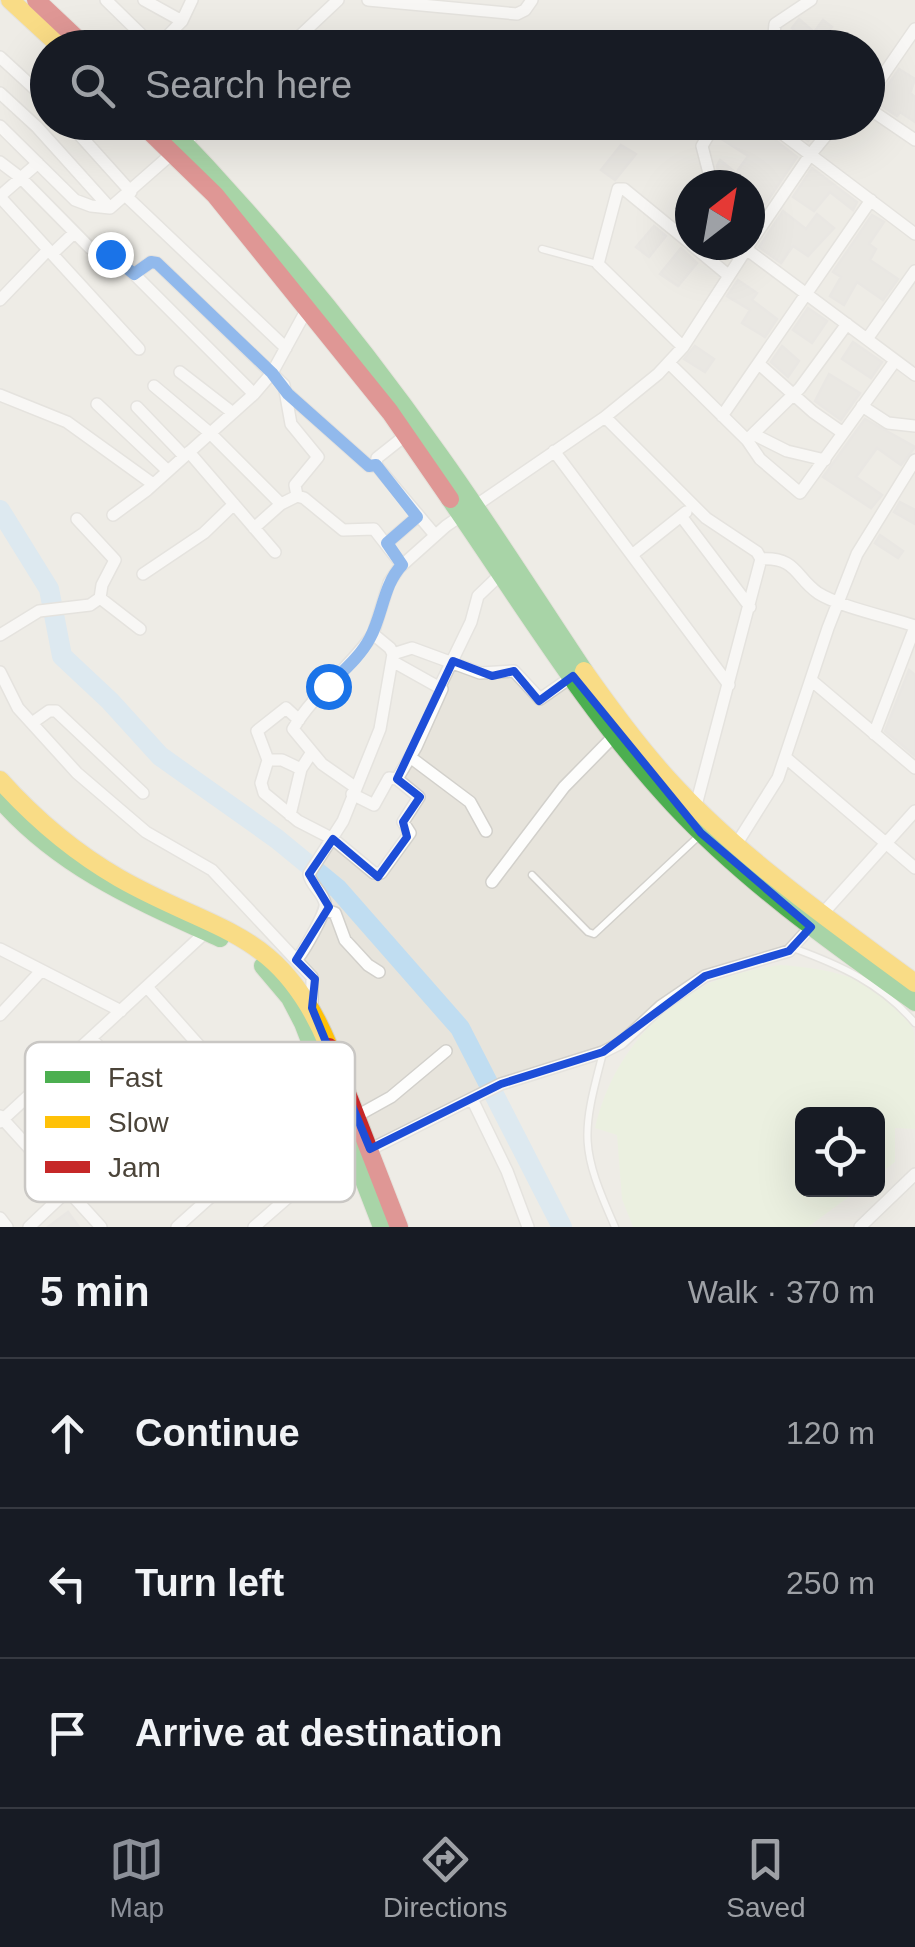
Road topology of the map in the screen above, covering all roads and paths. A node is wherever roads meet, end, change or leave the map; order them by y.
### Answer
1 (10, 0) edge
2 (36, 0) edge
3 (144, 0) edge
4 (192, 0) edge
5 (338, 0) edge
6 (368, 0) edge
7 (532, 0) edge
8 (811, 0) edge
9 (110, 1) edge
10 (423, 2) edge
11 (490, 6) edge
12 (182, 22) junction
13 (915, 29) edge
14 (42, 30) edge
15 (68, 30) edge
16 (138, 30) edge
17 (174, 30) edge
18 (306, 30) edge
19 (774, 30) edge
20 (0, 57) edge
21 (885, 72) edge
22 (30, 84) edge
23 (0, 93) edge
24 (885, 120) edge
25 (30, 121) edge
26 (0, 126) edge
27 (48, 140) edge
28 (83, 140) edge
29 (167, 140) edge
30 (175, 140) edge
31 (189, 140) edge
32 (706, 140) edge
33 (790, 140) edge
34 (822, 140) edge
35 (915, 140) edge
36 (180, 149) junction
37 (810, 155) junction
38 (0, 162) edge
39 (38, 164) junction
40 (708, 170) edge
41 (21, 178) junction
42 (128, 194) junction
43 (0, 196) edge
44 (871, 200) junction
45 (110, 208) junction
46 (765, 220) edge
47 (675, 231) edge
48 (74, 233) junction
49 (915, 234) edge
50 (542, 249) dead end
51 (50, 252) junction
52 (765, 255) edge
53 (710, 260) edge
54 (738, 260) edge
55 (598, 264) junction
56 (915, 271) edge
57 (134, 274) junction
58 (728, 275) junction
59 (808, 293) junction
60 (0, 300) edge
61 (317, 313) junction
62 (847, 324) junction
63 (867, 340) junction
64 (682, 346) junction
65 (286, 348) junction
66 (138, 349) dead end
67 (895, 361) junction
68 (670, 363) junction
69 (759, 364) junction
70 (180, 372) dead end
71 (272, 373) junction
72 (915, 375) edge
73 (154, 386) dead end
74 (382, 390) junction
75 (254, 394) junction
76 (288, 394) junction
77 (0, 395) edge
78 (794, 395) junction
79 (97, 404) dead end
80 (862, 406) junction
81 (138, 407) dead end
82 (232, 412) junction
83 (722, 416) junction
84 (605, 417) junction
85 (915, 426) edge
86 (210, 433) junction
87 (843, 433) junction
88 (406, 436) junction
89 (750, 437) junction
90 (554, 451) junction
91 (187, 454) junction
92 (825, 460) junction
93 (915, 460) edge
94 (376, 465) junction
95 (168, 471) junction
96 (153, 484) junction
97 (297, 496) junction
98 (234, 504) junction
99 (281, 504) junction
100 (694, 506) junction
101 (470, 512) junction
102 (112, 515) dead end
103 (681, 516) junction
104 (417, 517) junction
105 (77, 519) dead end
106 (254, 528) junction
107 (434, 536) junction
108 (387, 543) junction
109 (274, 552) dead end
110 (632, 556) junction
111 (761, 558) junction
112 (402, 565) junction
113 (502, 573) junction
114 (143, 574) dead end
115 (100, 598) junction
116 (838, 600) junction
117 (750, 606) junction
118 (915, 626) edge
119 (140, 629) dead end
120 (373, 634) junction
121 (0, 635) edge
122 (392, 658) junction
123 (453, 661) junction
124 (0, 672) edge
125 (573, 676) junction
126 (811, 680) junction
127 (729, 684) junction
128 (440, 686) junction
129 (299, 720) junction
130 (32, 723) junction
131 (874, 734) junction
132 (615, 735) junction
133 (312, 752) junction
134 (785, 756) junction
135 (410, 757) junction
136 (268, 760) junction
137 (301, 768) junction
138 (915, 768) edge
139 (397, 779) junction
140 (0, 780) edge
141 (354, 791) junction
142 (143, 793) dead end
143 (0, 799) edge
144 (915, 810) edge
145 (290, 815) junction
146 (696, 820) junction
147 (486, 831) dead end
148 (332, 840) junction
149 (886, 844) junction
150 (732, 851) junction
151 (915, 868) edge
152 (532, 875) dead end
153 (492, 882) dead end
154 (325, 910) junction
155 (817, 921) junction
156 (210, 927) junction
157 (792, 948) junction
158 (0, 949) edge
159 (296, 960) junction
160 (41, 971) junction
161 (379, 972) dead end
162 (915, 983) edge
163 (147, 986) junction
164 (915, 1002) edge
165 (312, 1008) junction
166 (121, 1011) junction
167 (0, 1015) edge
168 (915, 1023) edge
169 (91, 1038) junction
170 (87, 1042) edge
171 (95, 1042) edge
172 (196, 1042) edge
173 (310, 1042) edge
174 (328, 1042) edge
175 (446, 1051) dead end
176 (604, 1052) junction
177 (477, 1096) junction
178 (25, 1097) edge
179 (355, 1118) joint
180 (1, 1119) edge
181 (355, 1143) edge
182 (25, 1145) edge
183 (358, 1150) junction
184 (355, 1152) edge
185 (915, 1174) edge
186 (50, 1202) edge
187 (78, 1202) edge
188 (203, 1202) edge
189 (284, 1202) edge
190 (0, 1218) edge
191 (262, 1224) edge
192 (7, 1227) edge
193 (30, 1227) edge
194 (101, 1227) edge
195 (177, 1227) edge
196 (382, 1227) edge
197 (399, 1227) edge
198 (528, 1227) edge
199 (615, 1227) edge
200 (860, 1227) edge

1 - 14 street
2 - 15 street
3 - 12 street
4 - 12 street
5 - 18 street
6 - 10 street
7 - 11 street
8 - 19 street
9 - 16 street
10 - 11 street
12 - 17 street
13 - 21 street
20 - 22 street
23 - 25 street
24 - 35 street
26 - 39 street
27 - 45 street
28 - 42 street
29 - 36 street
30 - 36 street
31 - 36 street
32 - 40 street
33 - 37 street
34 - 37 street
36 - 42 street
36 - 61 street
37 - 44 street
37 - 46 street
38 - 41 street
39 - 41 street
39 - 45 street
41 - 43 street
41 - 48 street
42 - 45 street
42 - 65 street
43 - 51 street
44 - 49 street
44 - 59 street
47 - 55 street
48 - 51 street
48 - 57 street
50 - 55 lane
51 - 60 street
51 - 66 street
52 - 59 street
53 - 58 street
54 - 58 street
55 - 64 street
56 - 63 street
57 - 71 street
57 - 75 street
58 - 64 street
59 - 62 street
59 - 69 street
61 - 65 street
61 - 74 street
62 - 63 street
62 - 78 street
63 - 67 street
64 - 68 street
65 - 71 street
67 - 72 street
67 - 80 street
68 - 83 street
68 - 84 street
69 - 78 street
69 - 83 street
70 - 82 street
71 - 75 street
71 - 76 street
73 - 86 street
74 - 88 street
74 - 101 street
75 - 82 street
76 - 94 street
76 - 97 street
77 - 96 street
78 - 87 street
78 - 89 street
79 - 95 street
80 - 85 street
80 - 87 street
81 - 91 street
82 - 86 street
83 - 89 street
84 - 90 street
84 - 100 street
86 - 91 street
86 - 99 street
87 - 92 street
88 - 94 street
88 - 101 street
89 - 92 street
89 - 92 street
90 - 101 street
90 - 110 street
91 - 95 street
91 - 98 street
93 - 116 street
94 - 104 street
95 - 96 street
96 - 102 street
97 - 99 street
97 - 108 street
98 - 106 street
98 - 114 street
99 - 106 street
100 - 103 street
100 - 111 street
101 - 107 street
101 - 113 street
101 - 146 street
103 - 110 street
103 - 117 street
104 - 107 street
104 - 108 street
105 - 115 street
106 - 109 street
107 - 112 street
108 - 112 street
110 - 127 street
111 - 116 street
111 - 117 street
112 - 120 street
113 - 123 street
113 - 125 street
115 - 119 street
115 - 121 street
116 - 118 street
116 - 126 street
117 - 127 street
118 - 131 street
120 - 122 street
120 - 129 street
122 - 123 street
122 - 128 street
122 - 141 street
123 - 125 street
123 - 128 street
124 - 130 street
125 - 132 street
126 - 131 street
126 - 134 street
127 - 146 street
128 - 135 street
129 - 133 street
129 - 136 street
130 - 142 street
130 - 159 street
131 - 138 street
132 - 146 street
132 - 153 street
133 - 137 street
133 - 141 street
134 - 149 street
134 - 150 street
135 - 139 street
135 - 147 street
136 - 137 street
136 - 145 street
137 - 145 street
139 - 141 street
139 - 148 street
140 - 156 street
141 - 148 street
143 - 156 street
144 - 149 street
145 - 148 street
146 - 150 street
146 - 150 street
146 - 152 lane
148 - 154 street
149 - 151 street
149 - 155 street
150 - 155 street
154 - 159 street
154 - 161 street
155 - 157 street
155 - 162 street
155 - 164 street
156 - 163 street
156 - 165 street
156 - 173 street
157 - 168 lane
157 - 176 street
158 - 160 street
159 - 165 street
160 - 166 street
160 - 167 street
163 - 166 street
163 - 172 street
165 - 174 street
166 - 169 street
169 - 170 street
169 - 171 street
175 - 179 street
176 - 177 street
176 - 199 lane
177 - 183 street
177 - 198 street
178 - 180 street
179 - 183 street
180 - 182 street
181 - 183 street
183 - 184 street
183 - 196 street
183 - 197 street
185 - 200 street
186 - 193 street
187 - 194 street
188 - 195 street
189 - 191 street
190 - 192 street

